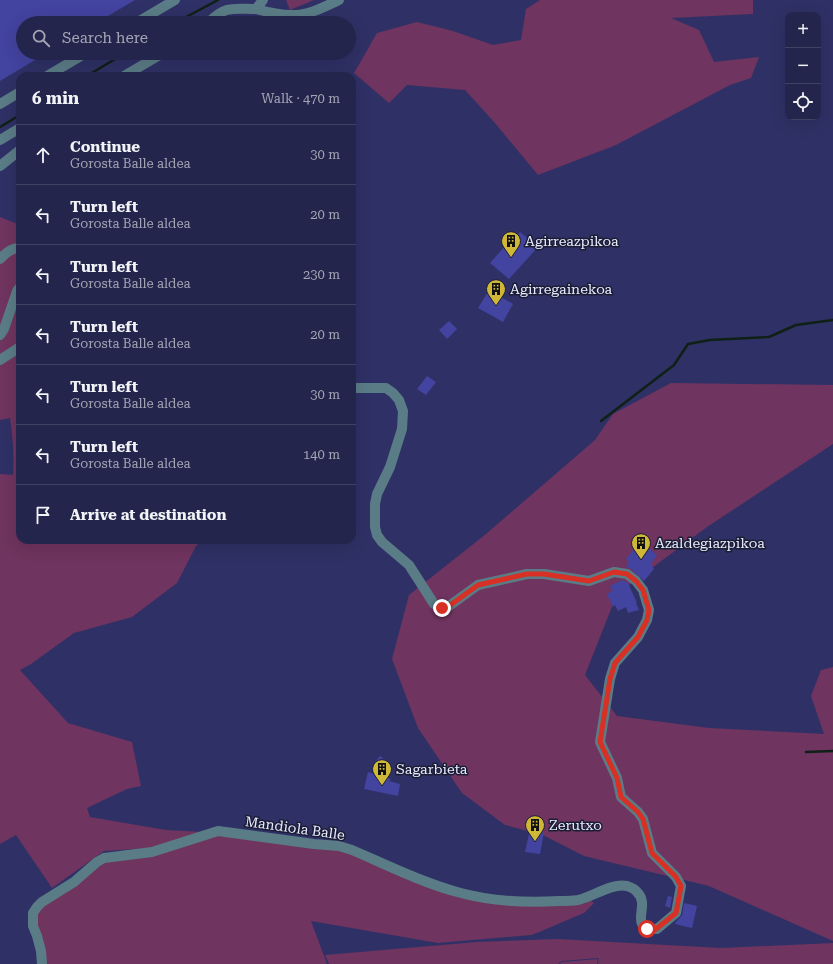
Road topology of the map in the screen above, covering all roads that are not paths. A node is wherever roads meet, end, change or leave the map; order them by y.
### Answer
1 (175, 0) edge
2 (263, 0) edge
3 (338, 0) edge
4 (256, 9) junction
5 (148, 16) edge
6 (215, 16) edge
7 (74, 60) edge
8 (151, 60) edge
9 (54, 72) edge
10 (131, 72) edge
11 (16, 94) edge
12 (0, 104) edge
13 (16, 130) edge
14 (0, 140) edge
15 (16, 153) edge
16 (0, 166) edge
17 (16, 248) edge
18 (0, 259) edge
19 (16, 293) edge
20 (0, 335) edge
21 (16, 350) edge
22 (0, 360) edge
23 (356, 388) edge
24 (42, 964) edge

1 - 5 street
2 - 4 street
3 - 4 street
4 - 6 street
7 - 9 street
8 - 10 street
11 - 12 street
13 - 14 street
15 - 16 street
17 - 18 street
19 - 20 street
21 - 22 street
23 - 24 street, Mandiola Balle

